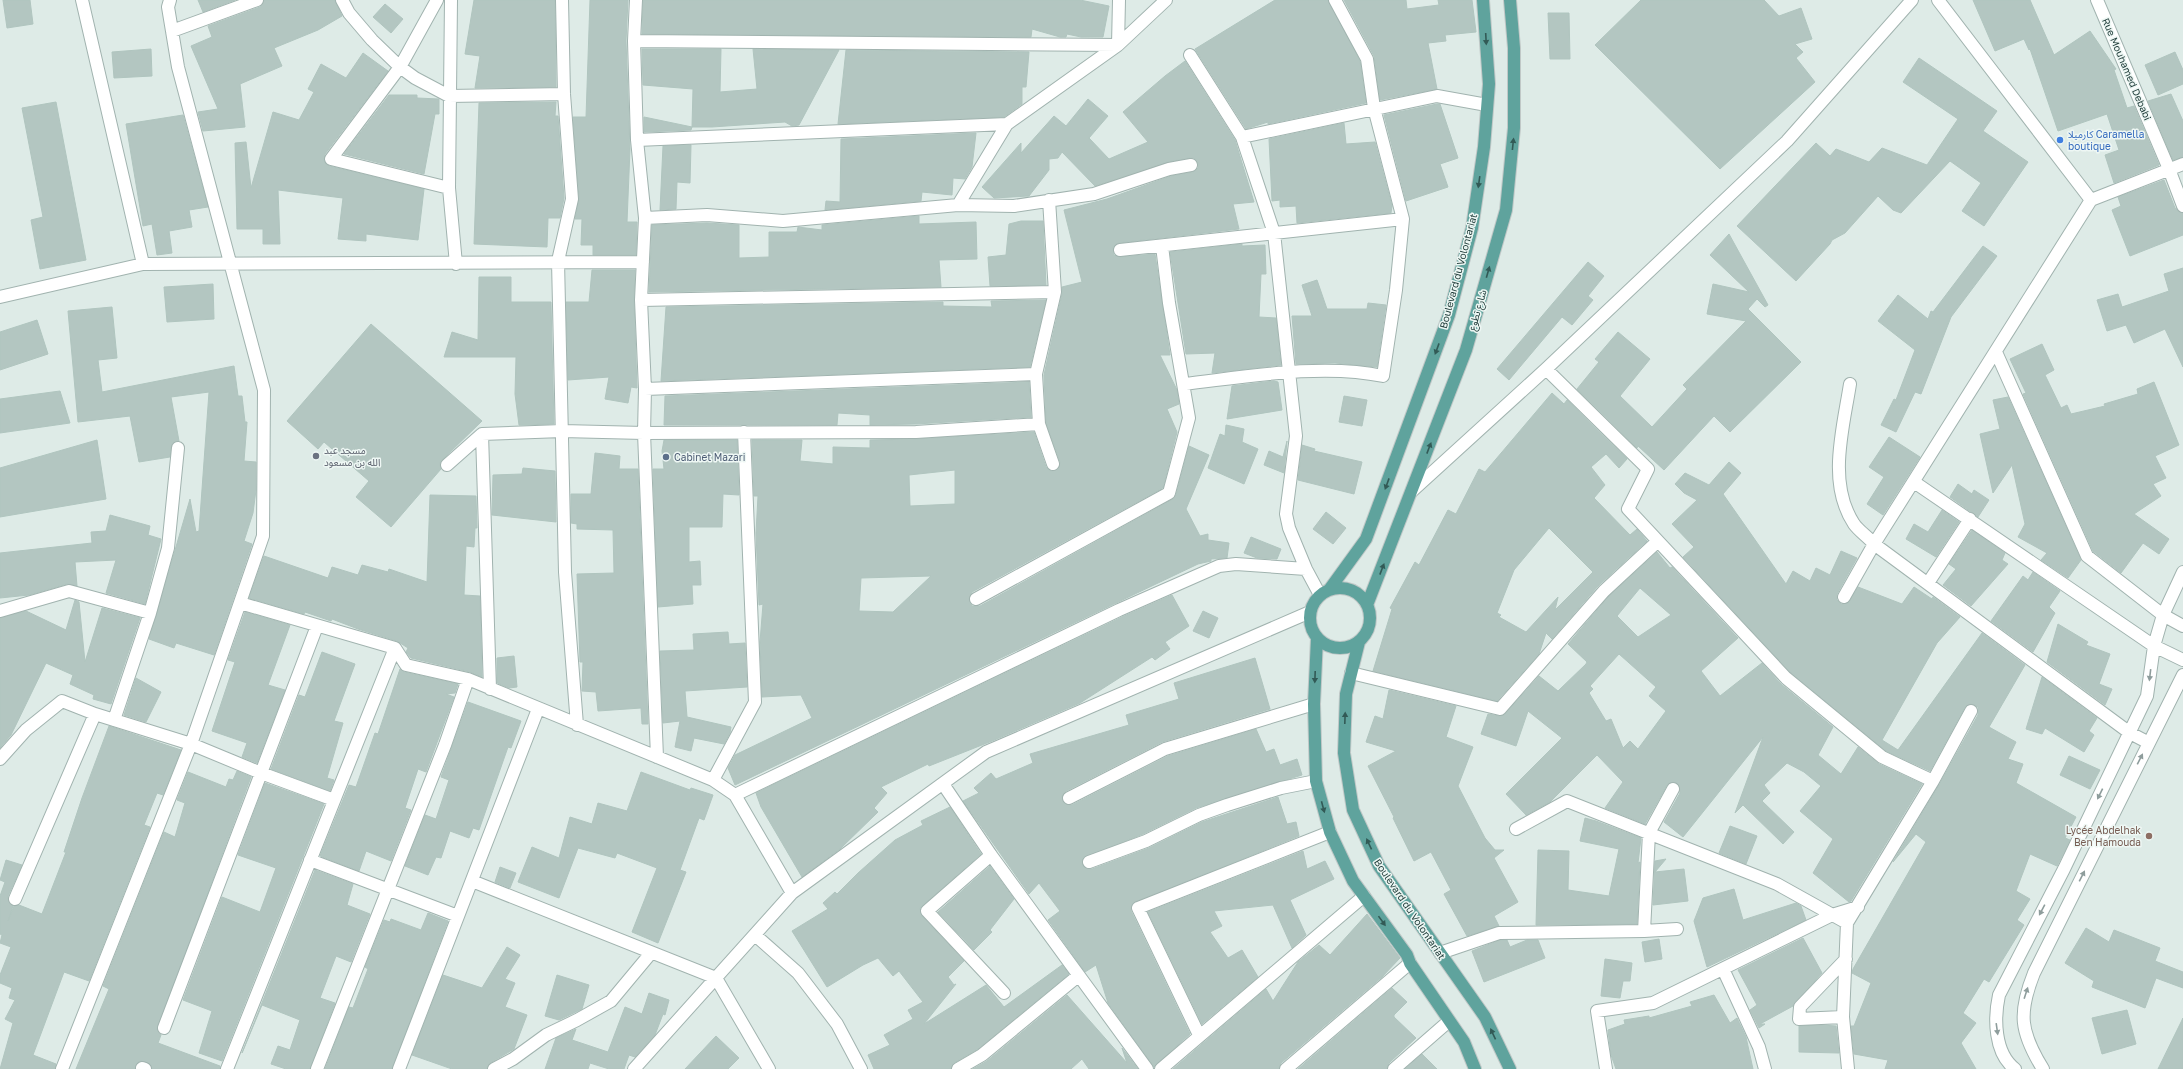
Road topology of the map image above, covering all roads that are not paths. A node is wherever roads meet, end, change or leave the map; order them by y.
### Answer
1 (82, 0) edge
2 (170, 0) edge
3 (257, 0) edge
4 (342, 0) edge
5 (437, 0) edge
6 (451, 0) edge
7 (562, 0) edge
8 (636, 0) edge
9 (1119, 0) edge
10 (1166, 0) edge
11 (1335, 0) edge
12 (1483, 0) edge
13 (1510, 0) edge
14 (1912, 0) edge
15 (1938, 0) edge
16 (2097, 0) edge
17 (172, 31) junction
18 (634, 42) junction
19 (1118, 45) junction
20 (1190, 55) dead end
21 (400, 67) junction
22 (564, 94) junction
23 (449, 96) junction
24 (1487, 105) junction
25 (1374, 108) junction
26 (1007, 124) junction
27 (1242, 137) junction
28 (637, 140) junction
29 (1191, 164) dead end
30 (2183, 164) edge
31 (2169, 169) junction
32 (449, 188) junction
33 (1049, 200) junction
34 (2092, 200) junction
35 (958, 205) junction
36 (2183, 206) edge
37 (645, 218) junction
38 (1404, 219) junction
39 (1274, 233) junction
40 (1162, 246) junction
41 (1120, 250) dead end
42 (558, 261) junction
43 (230, 262) junction
44 (643, 262) junction
45 (143, 264) junction
46 (456, 264) junction
47 (1055, 292) junction
48 (0, 297) edge
49 (641, 300) junction
50 (1996, 352) junction
51 (1546, 369) junction
52 (1290, 373) junction
53 (1036, 374) junction
54 (1184, 384) junction
55 (1850, 384) dead end
56 (645, 389) junction
57 (1039, 424) junction
58 (562, 431) junction
59 (744, 432) junction
60 (644, 433) junction
61 (482, 434) junction
62 (178, 448) dead end
63 (447, 464) dead end
64 (1053, 464) dead end
65 (1914, 482) junction
66 (1412, 491) junction
67 (1970, 519) junction
68 (1658, 541) junction
69 (1874, 544) junction
70 (1306, 569) junction
71 (2183, 572) edge
72 (1928, 583) junction
73 (1324, 592) junction
74 (1844, 597) dead end
75 (976, 599) dead end
76 (240, 603) junction
77 (1367, 605) junction
78 (3, 612) edge
79 (1310, 612) junction
80 (150, 613) junction
81 (2163, 615) junction
82 (317, 626) junction
83 (2183, 626) edge
84 (1317, 638) junction
85 (1359, 642) junction
86 (2154, 646) junction
87 (395, 648) junction
88 (2183, 660) edge
89 (1351, 673) junction
90 (2183, 675) edge
91 (468, 679) junction
92 (490, 689) junction
93 (1314, 704) junction
94 (538, 709) junction
95 (1971, 711) dead end
96 (95, 714) junction
97 (114, 720) junction
98 (577, 725) junction
99 (2130, 733) junction
100 (2149, 743) junction
101 (192, 744) junction
102 (657, 757) junction
103 (0, 759) edge
104 (261, 774) junction
105 (713, 780) junction
106 (1316, 781) junction
107 (1933, 781) junction
108 (943, 784) junction
109 (1673, 789) dead end
110 (734, 795) junction
111 (1069, 798) dead end
112 (334, 800) junction
113 (1516, 830) dead end
114 (1330, 832) junction
115 (1649, 833) junction
116 (991, 854) junction
117 (310, 860) junction
118 (1089, 862) dead end
119 (472, 880) junction
120 (388, 889) junction
121 (792, 893) junction
122 (1364, 896) junction
123 (15, 899) dead end
124 (1858, 907) junction
125 (1832, 915) junction
126 (458, 916) junction
127 (1847, 924) junction
128 (1677, 929) dead end
129 (1644, 932) junction
130 (755, 935) junction
131 (651, 952) junction
132 (1440, 953) junction
133 (1846, 959) junction
134 (1410, 963) junction
135 (1723, 969) junction
136 (1078, 976) junction
137 (716, 978) junction
138 (1004, 993) dead end
139 (1843, 1017) junction
140 (1449, 1021) junction
141 (164, 1028) dead end
142 (1199, 1035) junction
143 (2010, 1068) edge
144 (62, 1069) edge
145 (227, 1069) edge
146 (318, 1069) edge
147 (400, 1069) edge
148 (494, 1069) edge
149 (634, 1069) edge
150 (769, 1069) edge
151 (861, 1069) edge
152 (958, 1069) edge
153 (1147, 1069) edge
154 (1161, 1069) edge
155 (1286, 1069) edge
156 (1394, 1069) edge
157 (1475, 1069) edge
158 (1510, 1069) edge
159 (1606, 1069) edge
160 (1765, 1069) edge
161 (1848, 1069) edge
162 (2043, 1069) edge

1 - 45 street
2 - 17 street
3 - 17 street
4 - 21 street
5 - 21 street
6 - 23 street
7 - 22 street
8 - 18 street
9 - 19 street
10 - 19 street
11 - 25 street
12 -> 24 main road, Boulevard du Volontariat
66 -> 13 main road, شارع تطوع
14 - 51 street
15 - 34 street
16 - 31 street, Rue Mouhamed Debabi
17 - 43 street
18 - 19 street
18 - 28 street
19 - 26 street
20 - 27 street
21 - 23 street
21 - 32 street
22 - 23 street
22 - 42 street
23 - 32 street
24 - 25 street
24 -> 73 main road, Boulevard du Volontariat
25 - 27 street
25 - 38 street
26 - 28 street
26 - 35 street
27 - 39 street
28 - 37 street
29 - 33 street
30 - 31 street
31 - 34 street
31 - 36 street, Rue Mouhamed Debabi
32 - 46 street
33 - 35 street
33 - 47 street
34 - 50 street
35 - 37 street
37 - 44 street
38 - 39 street
38 - 52 street
39 - 40 street
39 - 52 street
40 - 41 street
40 - 54 street
42 - 44 street
42 - 46 street
42 - 58 street
43 - 45 street
43 - 46 street
43 - 76 street
44 - 49 street
45 - 48 street
47 - 49 street
47 - 53 street
49 - 56 street
50 - 65 street
50 - 81 street
51 - 66 street
51 - 68 street
52 - 54 street
52 - 70 street
53 - 56 street
53 - 57 street
54 - 75 street
55 - 69 street
56 - 60 street
57 - 59 street
57 - 64 street
58 - 60 street
58 - 61 street
58 - 98 street
59 - 60 street
59 - 105 street
60 - 102 street
61 - 63 street
61 - 92 street
62 - 80 street
65 - 67 street
65 - 69 street
77 -> 66 main road, شارع تطوع
67 - 72 street
67 - 86 street
68 - 89 street
68 - 107 street
69 - 72 street
69 - 74 street
70 - 73 street
70 - 110 street
71 - 81 street
72 - 99 street
73 - 77 main road
73 - 79 main road
76 - 82 street
76 - 101 street
77 - 85 main road
78 - 80 street
79 - 84 main road
79 - 108 street
80 - 97 street
81 - 83 street
81 - 86 street
82 - 87 street
82 - 104 street
84 - 85 main road
84 -> 93 main road
85 - 89 main road, Boulevard du Volontariat
86 - 88 street
86 -> 99 street
87 - 91 street
87 - 112 street
132 -> 89 main road, Boulevard du Volontariat
90 - 100 street
91 - 92 street
91 - 120 street
92 - 94 street
93 - 106 main road
93 - 111 street
94 - 98 street
94 - 119 street
95 - 107 street
96 - 97 street
96 - 103 street
96 - 123 street
97 - 101 street
98 - 102 street
99 - 100 street
99 -> 143 street
162 -> 100 street
101 - 104 street
101 - 144 street
102 - 105 street
104 - 112 street
104 - 141 street
105 - 110 street
106 -> 114 main road
106 - 118 street
107 - 124 street
108 - 116 street
108 - 121 street
109 - 115 street
110 - 121 street
112 - 117 street
113 - 115 street
114 - 122 main road
114 - 142 street
115 - 125 street
115 - 129 street
116 - 136 street
116 - 138 street
117 - 120 street
117 - 145 street
119 - 126 street
119 - 131 street
120 - 126 street
120 - 146 street
121 - 130 street
122 -> 134 main road
122 - 142 street
124 - 125 street
124 - 127 street
125 - 127 street
125 - 135 street
126 - 147 street
127 - 133 street
128 - 129 street
129 - 132 street
130 - 137 street
130 - 151 street
131 - 137 street
131 - 148 street
158 -> 132 main road, Boulevard du Volontariat
133 - 139 street
133 - 139 street
134 - 140 main road
134 - 155 street
135 - 159 street
135 - 160 street
136 - 152 street
136 - 153 street
137 - 149 street
137 - 150 street
139 - 161 street
140 - 156 street
140 - 157 main road
142 - 154 street

